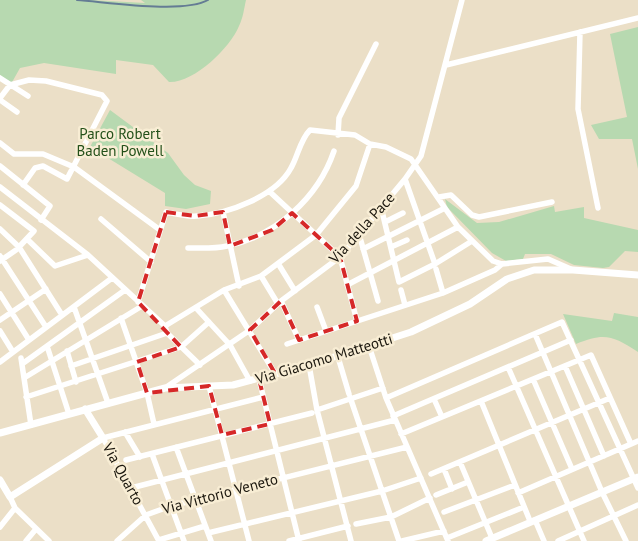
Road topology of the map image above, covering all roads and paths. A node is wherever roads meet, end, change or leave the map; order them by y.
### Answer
1 (462, 0) edge
2 (638, 18) edge
3 (580, 32) junction
4 (376, 44) dead end
5 (446, 65) junction
6 (0, 78) edge
7 (10, 85) junction
8 (28, 96) dead end
9 (0, 99) edge
10 (17, 112) dead end
11 (338, 135) junction
12 (0, 143) edge
13 (370, 144) junction
14 (334, 151) dead end
15 (0, 166) edge
16 (74, 167) junction
17 (405, 179) junction
18 (23, 185) junction
19 (0, 187) edge
20 (270, 192) junction
21 (439, 197) junction
22 (552, 202) dead end
23 (0, 205) edge
24 (381, 207) junction
25 (445, 208) junction
26 (598, 208) dead end
27 (224, 212) junction
28 (292, 212) junction
29 (402, 213) dead end
30 (101, 219) dead end
31 (41, 220) junction
32 (420, 221) junction
33 (385, 222) junction
34 (458, 227) junction
35 (0, 229) edge
36 (160, 230) junction
37 (359, 234) junction
38 (316, 235) junction
39 (388, 237) junction
40 (27, 240) junction
41 (408, 240) dead end
42 (472, 241) junction
43 (428, 243) junction
44 (230, 246) junction
45 (391, 247) junction
46 (18, 248) junction
47 (188, 248) dead end
48 (364, 249) junction
49 (88, 255) junction
50 (340, 257) junction
51 (1, 259) edge
52 (394, 260) junction
53 (151, 262) junction
54 (502, 264) junction
55 (278, 266) junction
56 (436, 267) junction
57 (573, 270) junction
58 (370, 273) junction
59 (638, 275) edge
60 (262, 276) junction
61 (112, 278) junction
62 (347, 285) junction
63 (239, 286) junction
64 (46, 289) junction
65 (125, 290) junction
66 (224, 290) junction
67 (402, 290) dead end
68 (80, 291) dead end
69 (295, 291) junction
70 (443, 293) junction
71 (0, 294) edge
72 (86, 297) junction
73 (29, 300) junction
74 (378, 301) dead end
75 (280, 302) junction
76 (140, 304) junction
77 (405, 305) junction
78 (74, 306) junction
79 (317, 307) dead end
80 (196, 308) junction
81 (11, 312) junction
82 (62, 315) junction
83 (121, 318) junction
84 (0, 320) edge
85 (357, 321) junction
86 (79, 322) junction
87 (209, 322) junction
88 (164, 326) junction
89 (46, 327) junction
90 (250, 330) junction
91 (0, 331) edge
92 (326, 331) junction
93 (167, 333) junction
94 (535, 334) junction
95 (29, 340) junction
96 (86, 340) junction
97 (298, 340) junction
98 (571, 340) junction
99 (287, 344) dead end
100 (230, 345) junction
101 (47, 346) junction
102 (130, 346) junction
103 (369, 346) junction
104 (181, 347) junction
105 (13, 352) junction
106 (67, 352) junction
107 (542, 352) junction
108 (338, 356) junction
109 (93, 359) junction
110 (579, 360) junction
111 (52, 361) junction
112 (0, 362) edge
113 (137, 362) junction
114 (200, 365) junction
115 (72, 366) junction
116 (309, 366) junction
117 (565, 366) junction
118 (508, 367) junction
119 (551, 372) junction
120 (98, 375) junction
121 (276, 375) junction
122 (24, 378) junction
123 (533, 379) junction
124 (259, 380) junction
125 (250, 381) junction
126 (76, 382) junction
127 (209, 386) junction
128 (516, 386) junction
129 (60, 387) junction
130 (165, 388) junction
131 (382, 388) junction
132 (147, 392) junction
133 (264, 396) junction
134 (26, 397) junction
135 (350, 397) junction
136 (386, 398) junction
137 (610, 398) junction
138 (434, 399) junction
139 (481, 401) junction
140 (108, 403) junction
141 (599, 403) junction
142 (85, 409) junction
143 (215, 409) junction
144 (584, 409) junction
145 (314, 411) junction
146 (69, 414) junction
147 (570, 415) junction
148 (442, 417) junction
149 (394, 418) junction
150 (552, 422) junction
151 (154, 424) junction
152 (270, 424) junction
153 (31, 425) junction
154 (360, 429) junction
155 (534, 430) junction
156 (0, 432) edge
157 (124, 432) junction
158 (401, 434) junction
159 (222, 436) junction
160 (325, 437) junction
161 (102, 438) junction
162 (638, 441) edge
163 (632, 444) junction
164 (499, 445) junction
165 (176, 447) junction
166 (407, 448) junction
167 (620, 449) junction
168 (276, 450) junction
169 (152, 454) junction
170 (369, 456) junction
171 (604, 456) junction
172 (140, 457) junction
173 (126, 460) dead end
174 (590, 461) junction
175 (229, 462) junction
176 (460, 462) junction
177 (332, 465) junction
178 (444, 469) junction
179 (572, 469) junction
180 (186, 472) junction
181 (431, 474) dead end
182 (554, 477) junction
183 (636, 477) edge
184 (284, 478) junction
185 (421, 478) junction
186 (162, 479) junction
187 (0, 480) edge
188 (468, 482) junction
189 (515, 485) junction
190 (2, 488) edge
191 (131, 488) junction
192 (638, 488) edge
193 (236, 489) junction
194 (452, 489) junction
195 (382, 491) junction
196 (602, 492) junction
197 (518, 493) junction
198 (436, 495) dead end
199 (10, 497) junction
200 (430, 498) junction
201 (196, 500) junction
202 (476, 500) junction
203 (341, 501) junction
204 (171, 506) junction
205 (638, 506) edge
206 (524, 507) junction
207 (567, 507) junction
208 (15, 508) junction
209 (292, 512) junction
210 (444, 512) dead end
211 (146, 515) junction
212 (614, 515) junction
213 (391, 517) junction
214 (533, 521) junction
215 (486, 522) junction
216 (244, 524) junction
217 (356, 524) dead end
218 (205, 526) junction
219 (348, 526) junction
220 (0, 527) edge
221 (36, 530) junction
222 (444, 531) junction
223 (579, 531) junction
224 (181, 533) junction
225 (208, 533) junction
226 (447, 539) edge
227 (493, 539) edge
228 (159, 540) edge
229 (299, 540) edge
230 (26, 541) edge
231 (49, 541) edge
232 (117, 541) edge
233 (184, 541) edge
234 (211, 541) edge
235 (249, 541) edge
236 (290, 541) edge
237 (351, 541) edge
238 (400, 541) edge
239 (544, 541) edge
240 (558, 541) edge
241 (584, 541) edge
242 (626, 541) edge

1 - 5 street, Via della Pace
2 - 3 street
3 - 5 street
3 - 26 street
4 - 11 street
5 - 17 street, Via della Pace
6 - 7 street
7 - 8 street
7 - 9 street
7 - 16 street
9 - 10 street
11 - 13 street
11 - 20 street
12 - 16 street
13 - 21 street
13 - 38 street
14 - 28 street
15 - 18 street
16 - 18 street
16 - 36 street
17 - 24 street, Via della Pace
17 - 32 street
18 - 31 street
19 - 31 street
20 - 27 street
20 - 28 street
21 - 22 street
21 - 25 street
23 - 40 street
24 - 33 street
24 - 37 street, Via della Pace
25 - 32 street
25 - 34 street
27 - 36 street
27 - 44 street
28 - 38 street
28 - 44 street
29 - 33 street
30 - 53 street
31 - 49 street
32 - 39 street
32 - 43 street
33 - 39 street
34 - 42 street
34 - 43 street
35 - 46 street
36 - 53 street
37 - 48 street
37 - 50 street, Via della Pace
38 - 50 street
38 - 55 street
39 - 45 street
39 - 48 street
40 - 46 street
40 - 49 street
41 - 45 street
42 - 54 street
42 - 56 street
43 - 52 street
43 - 56 street
44 - 47 street
44 - 63 street
45 - 52 street
46 - 51 street
46 - 64 street
48 - 58 street
49 - 61 street
50 - 62 street
50 - 69 street, Via della Pace
51 - 73 street
52 - 56 street
52 - 58 street
53 - 76 street
54 - 57 street
54 - 70 street
55 - 60 street
55 - 69 street
56 - 70 street
57 - 59 street, Via Giacomo Matteotti
57 - 103 street, Via Giacomo Matteotti
58 - 62 street
58 - 74 street
60 - 63 street
60 - 75 street
61 - 65 street
61 - 72 street
62 - 85 street
63 - 66 street
64 - 73 street
64 - 82 street
65 - 76 street
65 - 86 street
66 - 80 street
66 - 90 street
67 - 77 street
68 - 72 street
69 - 75 street, Via della Pace
70 - 77 street
71 - 81 street
72 - 78 street
73 - 81 street
73 - 89 street
75 - 90 street, Via della Pace
75 - 97 street
76 - 83 street
76 - 88 street
77 - 85 street
78 - 82 street
78 - 86 street
79 - 92 street
80 - 87 street
80 - 88 street
81 - 84 street
81 - 95 street
82 - 89 street
83 - 96 street
83 - 102 street
85 - 92 street
86 - 96 street
86 - 101 street
87 - 100 street
87 - 104 street
88 - 93 street
89 - 95 street
90 - 100 street, Via della Pace
90 - 121 street
91 - 105 street
92 - 97 street
93 - 102 street
93 - 104 street
94 - 98 street
94 - 107 street
94 - 136 street
95 - 105 street
96 - 106 street
96 - 109 street
97 - 99 street
98 - 107 street
98 - 110 street
100 - 114 street, Via della Pace
100 - 125 street
101 - 111 street
101 - 122 street
102 - 109 street
102 - 113 street
103 - 108 street, Via Giacomo Matteotti
103 - 131 street
104 - 113 street
104 - 114 street
105 - 112 street
106 - 111 street
106 - 115 street
107 - 118 street
107 - 119 street
108 - 116 street, Via Giacomo Matteotti
108 - 135 street
109 - 115 street
109 - 120 street
110 - 117 street
110 - 137 street
110 - 141 street
111 - 122 street
111 - 129 street
113 - 120 street
113 - 132 street
114 - 130 street, Via della Pace
115 - 126 street
116 - 121 street, Via Giacomo Matteotti
116 - 145 street
117 - 119 street
117 - 144 street
118 - 128 street
118 - 138 street
119 - 123 street
119 - 147 street
120 - 126 street
120 - 140 street
121 - 124 street, Via Giacomo Matteotti
122 - 134 street
123 - 128 street
123 - 150 street
124 - 125 street, Via Giacomo Matteotti
124 - 133 street
125 - 127 street, Via Giacomo Matteotti
126 - 129 street
127 - 130 street, Via Giacomo Matteotti
127 - 143 street
128 - 139 street
128 - 155 street
129 - 134 street
129 - 146 street
130 - 132 street, Via Giacomo Matteotti
131 - 135 street
131 - 136 street
132 - 140 street, Via Giacomo Matteotti
132 - 151 street
133 - 143 street
133 - 152 street
134 - 153 street
135 - 145 street
135 - 154 street
136 - 149 street
137 - 141 street
137 - 163 street
138 - 148 street
138 - 149 street
139 - 148 street
139 - 164 street
140 - 142 street, Via Giacomo Matteotti
141 - 144 street
141 - 167 street
142 - 146 street, Via Giacomo Matteotti
142 - 161 street, Via Quarto
143 - 151 street
143 - 159 street
144 - 147 street
144 - 171 street
145 - 152 street
145 - 160 street
146 - 153 street, Via Giacomo Matteotti
147 - 150 street
147 - 174 street
148 - 158 street
149 - 154 street
149 - 158 street
150 - 155 street
150 - 179 street
151 - 157 street
152 - 159 street
152 - 168 street
153 - 156 street, Via Giacomo Matteotti
154 - 160 street
154 - 170 street
155 - 164 street
155 - 182 street
157 - 161 street
157 - 172 street
158 - 166 street
159 - 165 street
159 - 175 street
160 - 168 street
160 - 177 street
161 - 191 street, Via Quarto
161 - 199 street
162 - 163 street
163 - 167 street
164 - 176 street
164 - 189 street
165 - 169 street
165 - 180 street
166 - 170 street, Via Vittorio Veneto
166 - 185 street
167 - 171 street
167 - 183 street
168 - 175 street
168 - 184 street
169 - 172 street
169 - 186 street
170 - 177 street, Via Vittorio Veneto
170 - 195 street
171 - 174 street
172 - 173 street
174 - 179 street
174 - 196 street
175 - 180 street
175 - 193 street
176 - 178 street
176 - 188 street
177 - 184 street, Via Vittorio Veneto
177 - 203 street
178 - 181 street
178 - 194 street
179 - 182 street
180 - 186 street
180 - 201 street
182 - 197 street
182 - 207 street
183 - 192 street
183 - 196 street
184 - 193 street, Via Vittorio Veneto
184 - 209 street
185 - 195 street
185 - 200 street
186 - 191 street
186 - 204 street
187 - 190 street
188 - 194 street
188 - 202 street
189 - 197 street
189 - 202 street
190 - 199 street
191 - 211 street, Via Quarto
193 - 201 street, Via Vittorio Veneto
193 - 216 street
194 - 198 street
195 - 203 street
195 - 213 street
196 - 207 street
196 - 212 street
197 - 206 street
199 - 208 street
200 - 213 street
200 - 222 street
201 - 204 street, Via Vittorio Veneto
201 - 218 street
202 - 210 street
202 - 215 street
203 - 209 street
203 - 219 street
204 - 211 street, Via Vittorio Veneto
204 - 224 street
205 - 212 street
206 - 214 street
206 - 215 street
207 - 214 street
207 - 223 street
208 - 220 street
208 - 221 street
209 - 216 street
209 - 229 street
211 - 228 street, Via Quarto
211 - 232 street, Via Vittorio Veneto
212 - 223 street
212 - 242 street
213 - 217 street
213 - 238 street
214 - 227 street
214 - 239 street
215 - 226 street
215 - 227 street
216 - 225 street
216 - 235 street
218 - 224 street
218 - 225 street
219 - 229 street
219 - 237 street
221 - 230 street
221 - 231 street
222 - 226 street
222 - 238 street
223 - 240 street
223 - 241 street
224 - 228 street
224 - 233 street
225 - 234 street
229 - 236 street

